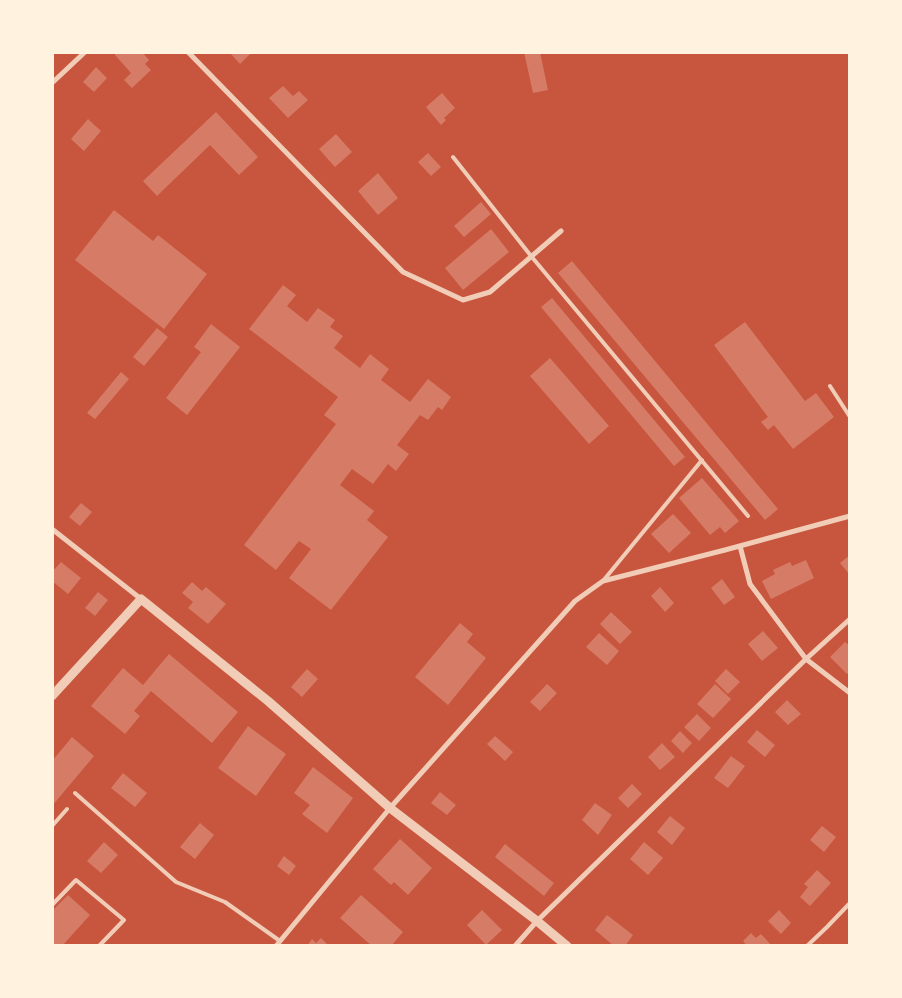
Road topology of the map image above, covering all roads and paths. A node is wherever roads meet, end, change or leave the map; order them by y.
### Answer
1 (85, 52) edge
2 (188, 52) edge
3 (52, 83) edge
4 (453, 157) dead end
5 (562, 231) dead end
6 (530, 256) junction
7 (830, 386) dead end
8 (850, 417) edge
9 (702, 460) junction
10 (748, 516) dead end
11 (850, 516) edge
12 (52, 529) edge
13 (740, 546) junction
14 (603, 581) junction
15 (141, 599) junction
16 (850, 619) edge
17 (806, 659) junction
18 (850, 693) edge
19 (52, 696) edge
20 (75, 794) dead end
21 (390, 808) junction
22 (66, 809) dead end
23 (52, 826) edge
24 (850, 904) edge
25 (52, 905) edge
26 (537, 921) junction
27 (279, 944) edge
28 (99, 946) edge
29 (515, 946) edge
30 (566, 946) edge
31 (807, 946) edge

1 - 3 street
2 - 6 street
4 - 6 lane
5 - 6 street
6 - 9 lane
7 - 8 lane
9 - 10 lane
9 - 14 lane
11 - 13 street
12 - 15 street
13 - 14 street
13 - 17 street
14 - 21 street
15 - 19 street
15 - 21 street
16 - 17 street
17 - 18 street
17 - 26 street
20 - 27 lane
21 - 26 street
21 - 27 street
22 - 23 lane
24 - 31 lane
25 - 28 lane
26 - 29 street
26 - 30 street

